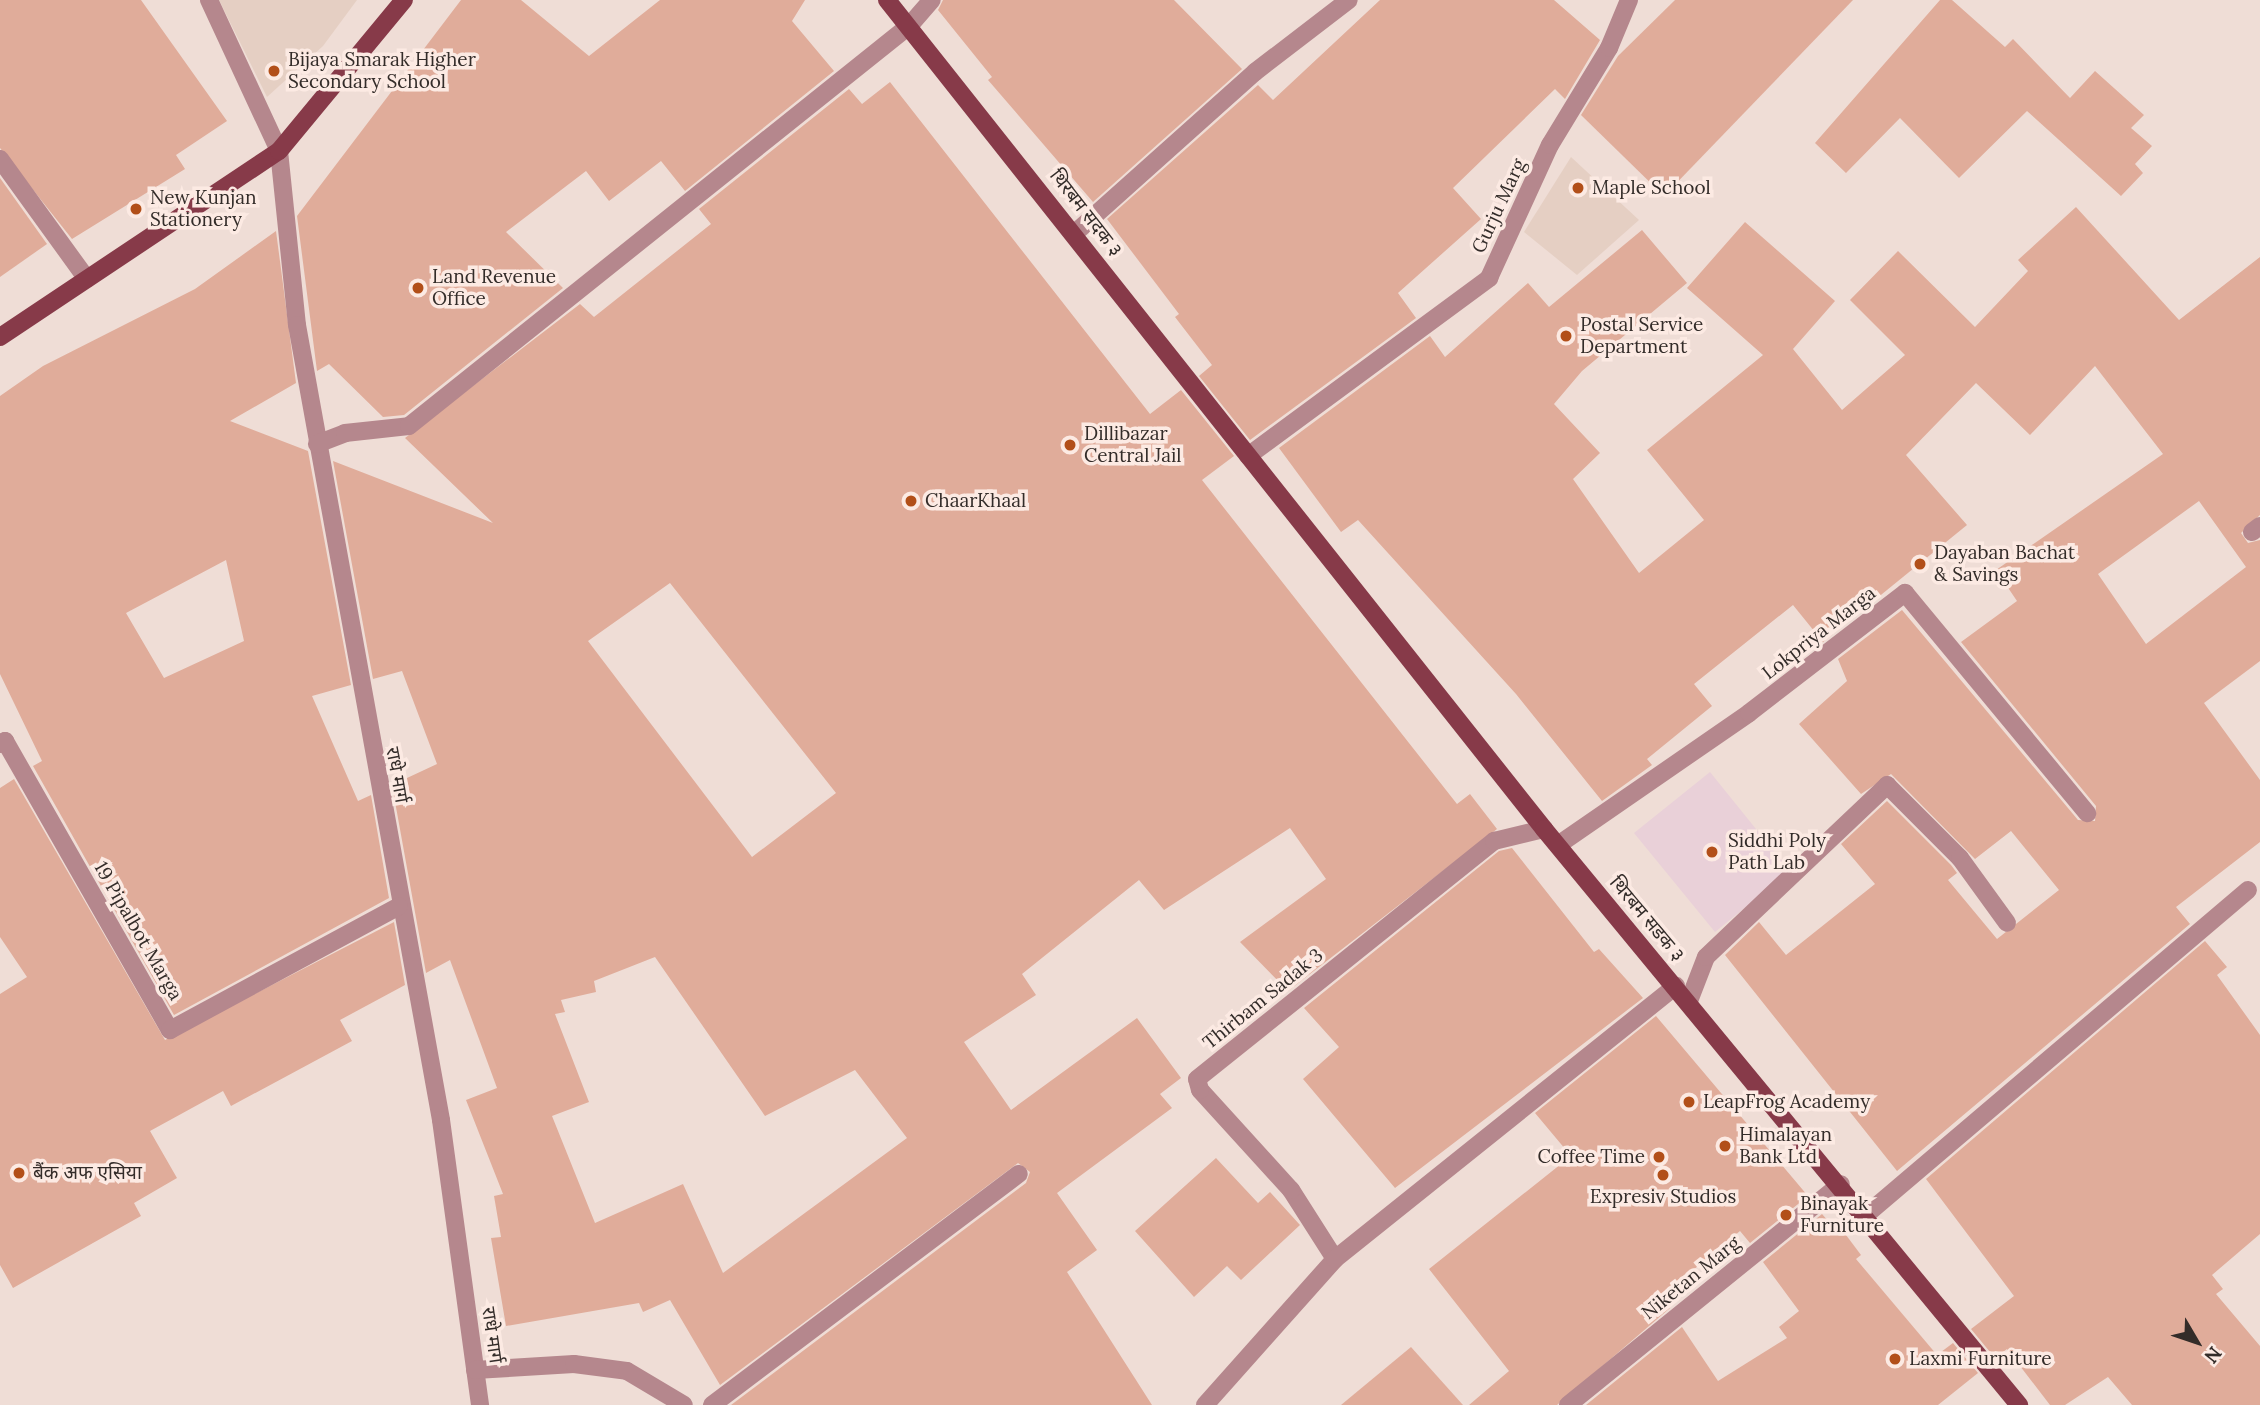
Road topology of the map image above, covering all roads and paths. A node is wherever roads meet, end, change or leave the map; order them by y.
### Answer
1 (209, 0) edge
2 (404, 0) edge
3 (887, 0) edge
4 (932, 0) edge
5 (1349, 0) edge
6 (1629, 0) edge
7 (910, 25) junction
8 (279, 151) junction
9 (0, 159) edge
10 (1075, 233) junction
11 (87, 279) junction
12 (0, 337) edge
13 (317, 444) junction
14 (1248, 456) junction
15 (0, 744) edge
16 (2087, 813) dead end
17 (1544, 829) junction
18 (1558, 845) junction
19 (2248, 890) dead end
20 (399, 906) junction
21 (2007, 923) dead end
22 (1676, 986) junction
23 (1689, 1002) junction
24 (1019, 1174) dead end
25 (1841, 1184) junction
26 (1867, 1214) junction
27 (1335, 1259) junction
28 (475, 1370) junction
29 (480, 1405) edge
30 (684, 1405) edge
31 (712, 1405) edge
32 (1205, 1405) edge
33 (1568, 1405) edge
34 (2019, 1405) edge

1 - 8 street, राधे मार्ग
2 - 8 main road
3 - 7 main road, थिरबम सदक ३
4 - 7 street
5 - 10 street
6 - 14 street, Gurju Marg
7 - 10 main road, थिरबम सदक ३
7 - 13 street
8 - 11 main road
8 - 13 street, राधे मार्ग
9 - 11 street
10 - 14 main road, थिरबम सदक ३
11 - 12 main road
13 - 20 street, राधे मार्ग
14 - 17 main road, थिरबम सडक ३
15 - 20 street, 19 Pipalbot Marga
16 - 18 street, Lokpriya Marga
17 - 18 main road, थिरबम सडक ३
17 - 27 street, Thirbam Sadak 3
18 - 22 main road, थिरबम सडक ३
19 - 26 street
20 - 28 street, राधे मार्ग
21 - 23 street
22 - 23 main road, थिरबम सडक ३
22 - 27 street
23 - 25 main road, थिरबम सडक ३
24 - 31 street
25 - 26 main road, थिरबम सडक ३
25 - 33 street, Niketan Marg
26 - 34 main road, थिरबम सडक ३
27 - 32 street
28 - 29 street, राधे मार्ग
28 - 30 street

